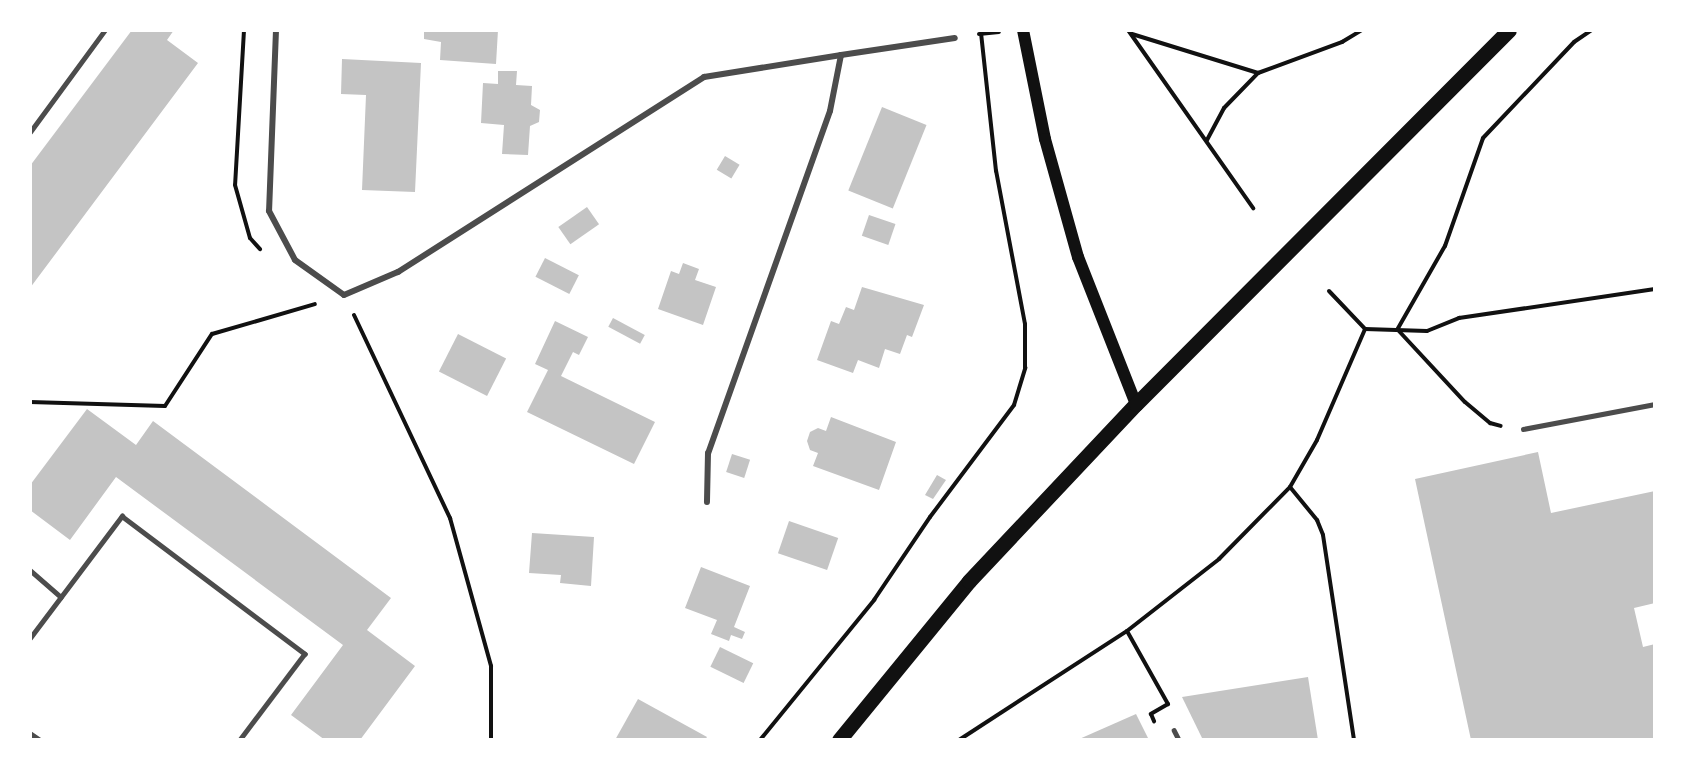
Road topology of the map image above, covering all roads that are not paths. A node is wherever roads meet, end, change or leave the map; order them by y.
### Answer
1 (105, 30) edge
2 (276, 30) edge
3 (1023, 30) edge
4 (1509, 30) edge
5 (955, 38) dead end
6 (841, 55) junction
7 (30, 132) edge
8 (1136, 404) junction
9 (1655, 404) edge
10 (1523, 429) road end
11 (707, 502) dead end
12 (30, 570) edge
13 (61, 597) junction
14 (30, 638) edge
15 (1174, 730) dead end
16 (30, 733) edge
17 (40, 740) edge
18 (240, 740) edge
19 (839, 740) edge
20 (1179, 740) edge

1 - 7 lane
2 - 6 street
3 - 8 main road
4 - 8 main road
5 - 6 street
6 - 11 street
8 - 19 main road
9 - 10 lane
12 - 13 lane
13 - 14 lane
13 - 18 lane
15 - 20 lane
16 - 17 lane

